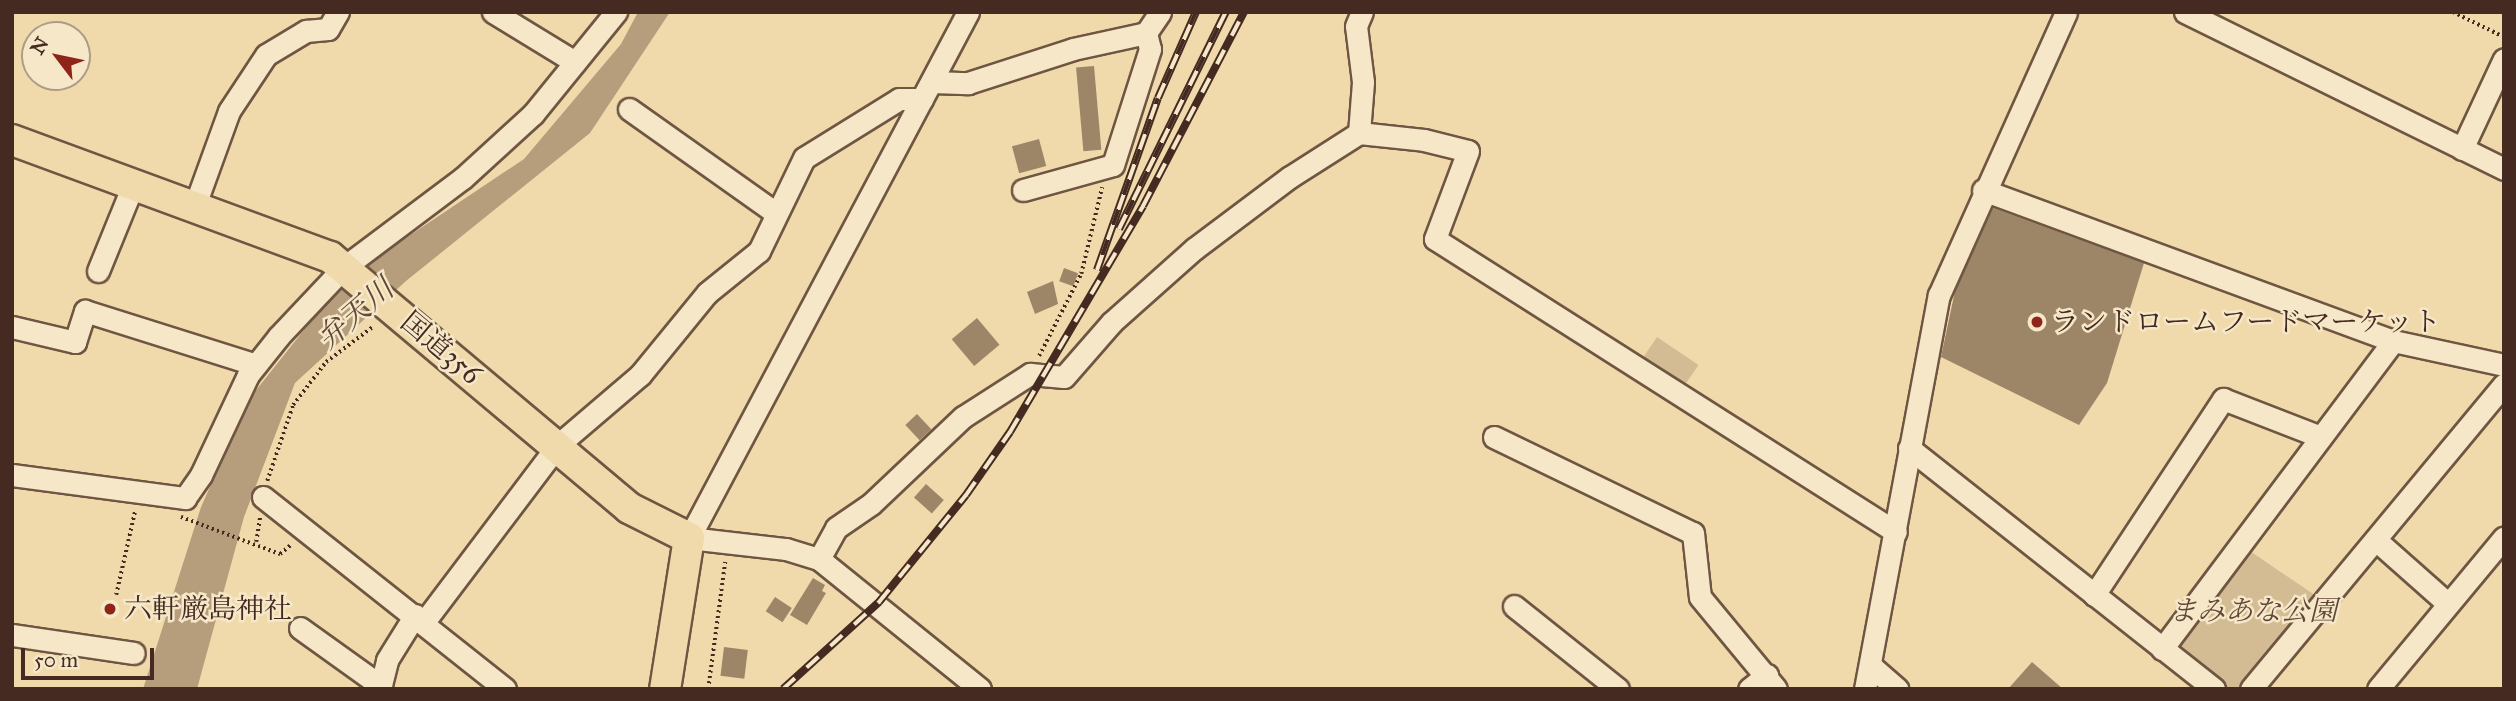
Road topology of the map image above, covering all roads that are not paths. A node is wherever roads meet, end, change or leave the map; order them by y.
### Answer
1 (338, 12) edge
2 (493, 12) edge
3 (616, 12) edge
4 (968, 12) edge
5 (1160, 12) edge
6 (1362, 12) edge
7 (2066, 12) edge
8 (2185, 12) edge
9 (1146, 33) junction
10 (2504, 59) edge
11 (575, 62) junction
12 (927, 91) junction
13 (629, 109) dead end
14 (1359, 133) junction
15 (12, 140) edge
16 (2462, 149) junction
17 (2504, 169) edge
18 (134, 183) junction
19 (1023, 190) dead end
20 (1983, 190) junction
21 (195, 205) junction
22 (776, 213) junction
23 (346, 270) junction
24 (98, 271) dead end
25 (12, 327) edge
26 (2393, 341) junction
27 (256, 365) junction
28 (2504, 366) edge
29 (2504, 384) edge
30 (1494, 437) dead end
31 (2321, 437) junction
32 (558, 446) junction
33 (1909, 448) junction
34 (12, 475) edge
35 (263, 497) road end
36 (1896, 532) junction
37 (2504, 537) edge
38 (689, 538) junction
39 (2376, 540) junction
40 (819, 559) junction
41 (2094, 595) junction
42 (2448, 604) junction
43 (1514, 606) dead end
44 (419, 619) junction
45 (300, 628) dead end
46 (12, 635) edge
47 (2162, 649) junction
48 (134, 653) dead end
49 (1871, 666) junction
50 (1772, 682) edge
51 (381, 687) edge
52 (505, 689) edge
53 (665, 689) edge
54 (980, 689) edge
55 (1618, 689) edge
56 (1749, 689) edge
57 (1865, 689) edge
58 (1897, 689) edge
59 (2214, 689) edge
60 (2251, 689) edge
61 (2378, 689) edge

1 - 21 street
2 - 11 street
3 - 11 street
4 - 12 street
5 - 9 street
6 - 14 street
7 - 20 street
8 - 16 street
9 - 12 street
9 - 19 street
10 - 16 street
11 - 23 street
12 - 22 street
12 - 38 street
13 - 22 street
14 - 36 street
14 - 40 street
15 - 18 highway, 国道356
16 - 17 street
18 - 21 highway, 国道356
18 - 24 street
20 - 26 street
20 - 33 street
21 - 23 highway, 国道356
22 - 32 street
23 - 27 street
23 - 32 highway, 国道356
25 - 27 street
26 - 28 street
26 - 31 street
27 - 34 street
29 - 39 street
30 - 50 street
31 - 41 street
31 - 47 street
32 - 38 highway, 国道356
32 - 44 street
33 - 36 street
33 - 41 street
35 - 44 street
36 - 49 street
37 - 42 street
38 - 40 street
38 - 53 highway
39 - 42 street
39 - 60 street
40 - 54 street
41 - 47 street
42 - 61 street
43 - 55 street
44 - 51 street
44 - 52 street
45 - 51 street
46 - 48 street
47 - 59 street
49 - 57 street
49 - 58 street
50 - 56 street

